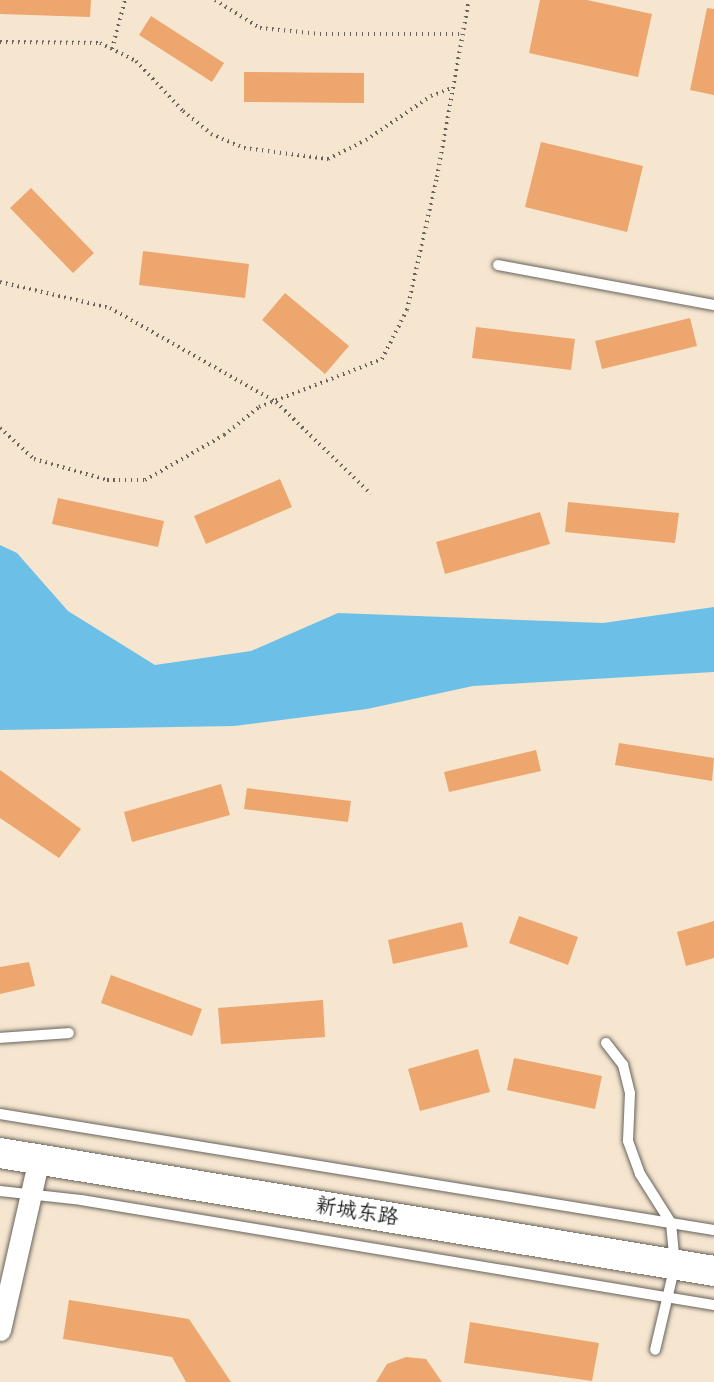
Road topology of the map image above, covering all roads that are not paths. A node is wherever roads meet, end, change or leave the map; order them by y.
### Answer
1 (498, 265) dead end
2 (714, 305) edge
3 (69, 1034) dead end
4 (0, 1038) edge
5 (606, 1043) dead end
6 (0, 1114) edge
7 (0, 1153) edge
8 (39, 1159) junction
9 (0, 1191) edge
10 (31, 1195) junction
11 (671, 1223) junction
12 (714, 1230) edge
13 (675, 1265) junction
14 (714, 1271) edge
15 (669, 1298) junction
16 (714, 1305) edge
17 (0, 1330) edge
18 (655, 1350) dead end

1 - 2 lane
3 - 4 lane
5 - 11 lane
6 - 11 lane
7 - 8 main road, 新城东路
8 - 10 street
8 - 13 main road, 新城东路
9 - 10 lane
10 - 15 lane
10 - 17 street
11 - 12 lane
11 - 13 lane
13 - 14 main road, 新城东路
13 - 15 lane
15 - 16 lane
15 - 18 lane

